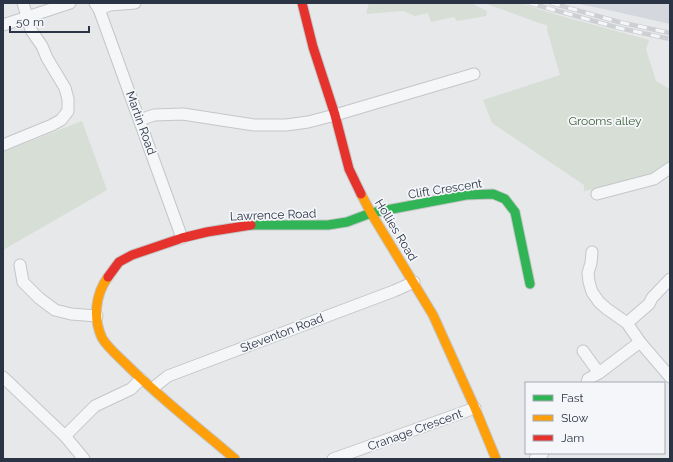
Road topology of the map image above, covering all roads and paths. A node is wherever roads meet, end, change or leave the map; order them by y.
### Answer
1 (23, 3) edge
2 (70, 3) edge
3 (136, 3) edge
4 (302, 3) edge
5 (97, 6) edge
6 (27, 16) junction
7 (3, 25) edge
8 (474, 74) dead end
9 (334, 115) junction
10 (140, 120) junction
11 (3, 145) edge
12 (670, 168) edge
13 (597, 194) dead end
14 (371, 213) junction
15 (182, 238) junction
16 (592, 252) dead end
17 (20, 265) dead end
18 (670, 279) edge
19 (414, 282) junction
20 (530, 284) dead end
21 (97, 316) junction
22 (627, 322) junction
23 (640, 342) junction
24 (583, 351) dead end
25 (599, 373) junction
26 (3, 377) edge
27 (670, 377) edge
28 (141, 379) junction
29 (587, 382) edge
30 (153, 388) junction
31 (475, 408) junction
32 (64, 436) junction
33 (84, 459) edge
34 (235, 459) edge
35 (333, 459) edge
36 (496, 459) edge

1 - 6 street
2 - 6 street
3 - 5 street
4 - 9 street, Hollies Road
5 - 10 street, Martin Road
6 - 7 street
6 - 11 street
8 - 9 street
9 - 10 street
9 - 14 street, Hollies Road
10 - 15 street, Martin Road
12 - 13 street
14 - 15 street, Lawrence Road
14 - 19 street, Hollies Road
14 - 20 street, Clift Crescent
15 - 21 street, Lawrence Road
16 - 22 street
17 - 21 street
18 - 22 street
19 - 30 street, Steventon Road
19 - 31 street, Hollies Road
21 - 28 street, Lawrence Road
22 - 23 street
23 - 25 street
23 - 27 street
24 - 25 street
25 - 29 street
26 - 32 street
28 - 30 street, Lawrence Road
28 - 32 street
30 - 34 street
31 - 35 street, Cranage Crescent
31 - 36 street, Hollies Road
32 - 33 street

